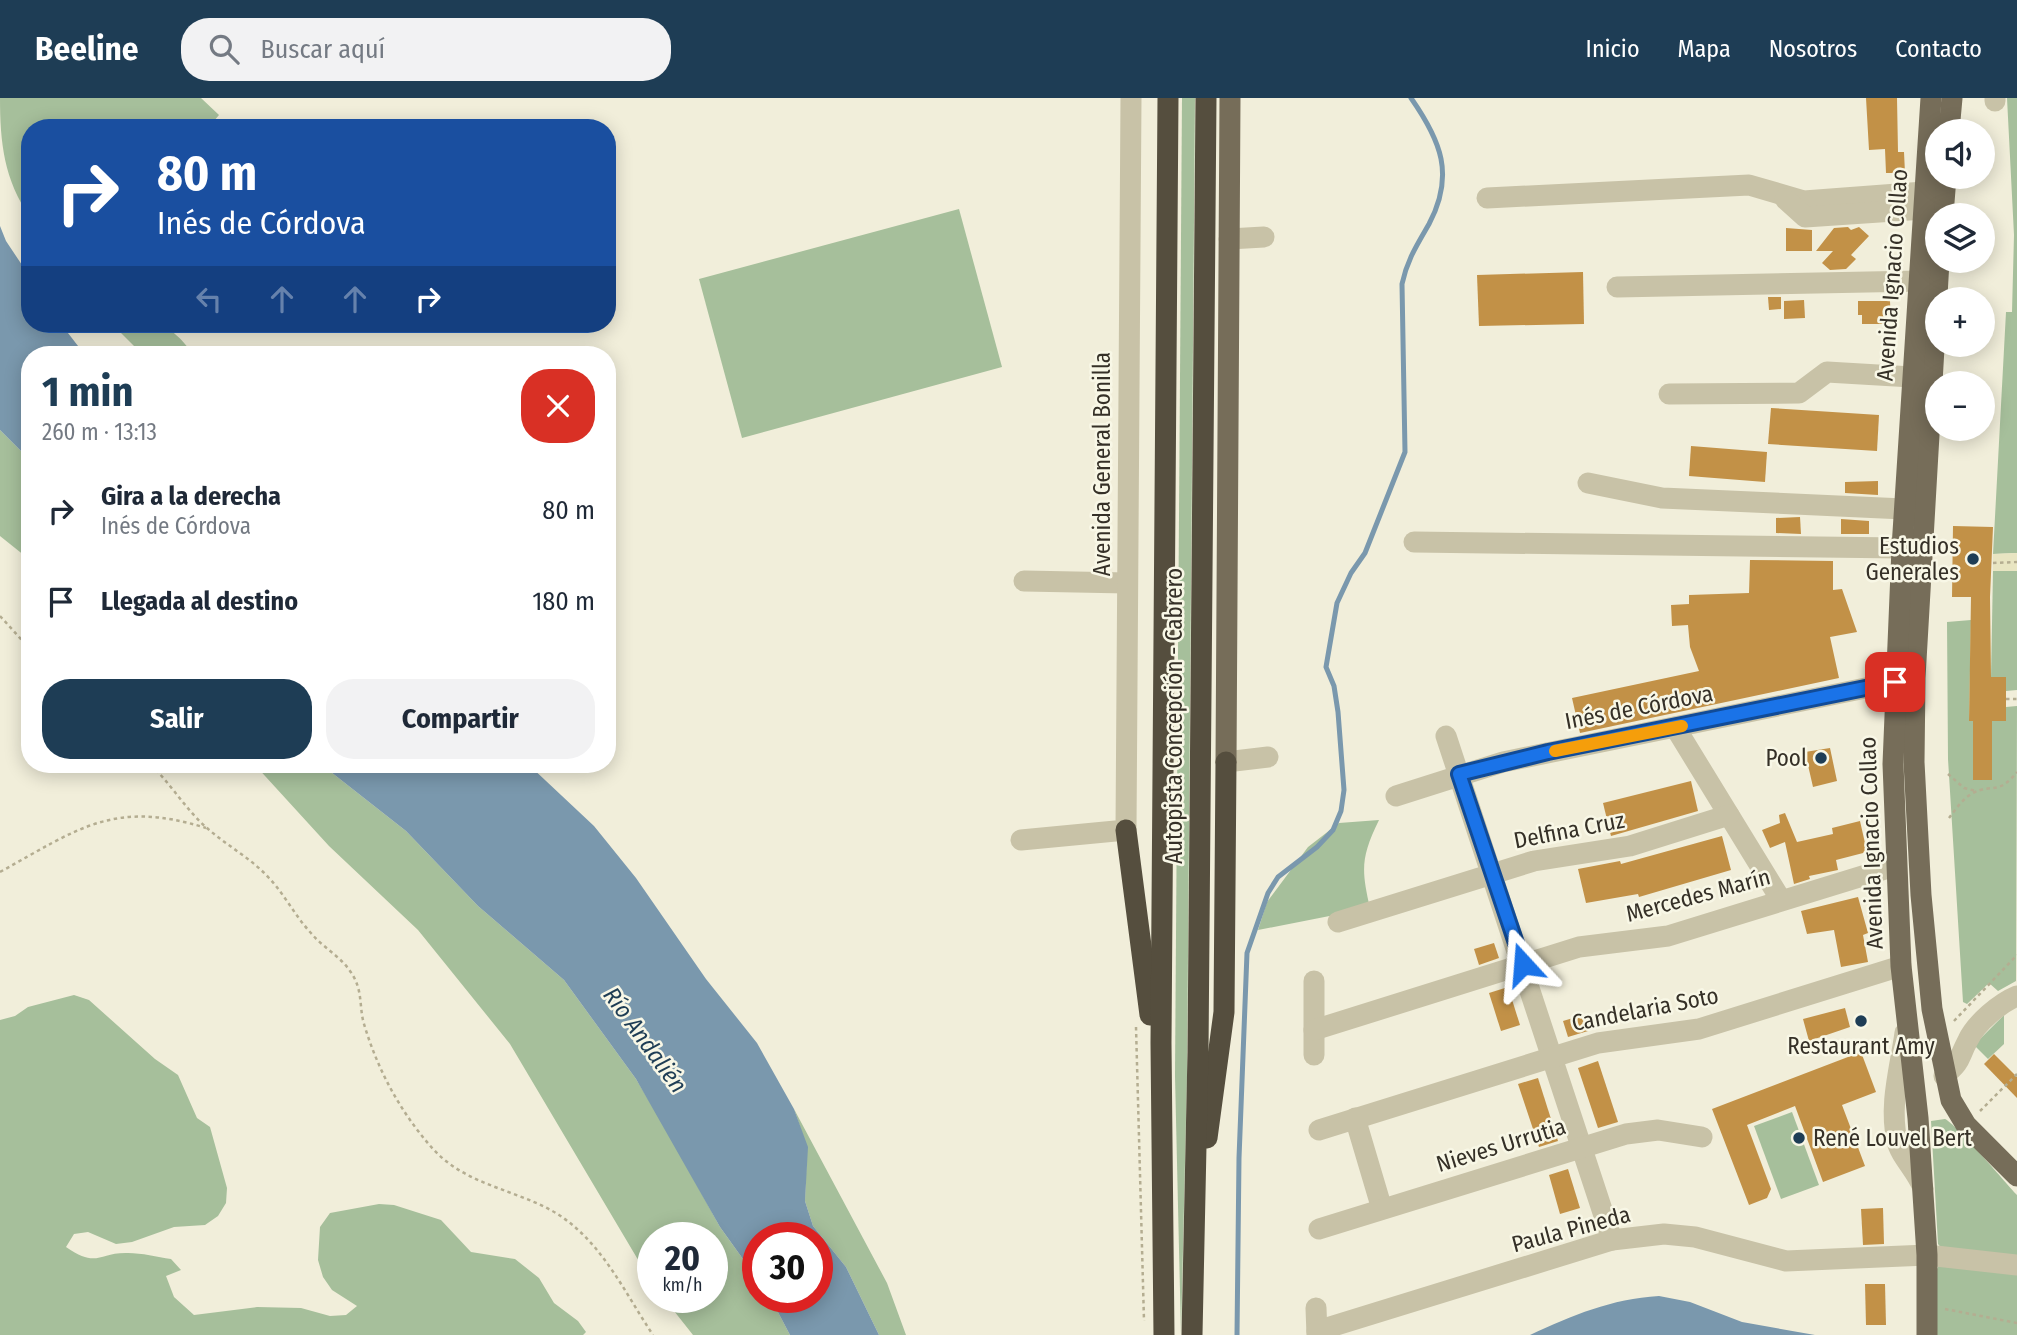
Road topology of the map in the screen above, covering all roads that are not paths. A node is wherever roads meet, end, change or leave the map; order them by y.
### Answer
1 (1131, 98) edge
2 (1168, 98) edge
3 (1206, 98) edge
4 (1230, 98) edge
5 (1931, 98) edge
6 (1952, 98) edge
7 (1950, 119) edge
8 (1487, 198) dead end
9 (1930, 203) edge
10 (1925, 205) edge
11 (1264, 237) dead end
12 (1229, 239) junction
13 (1925, 240) edge
14 (1939, 273) edge
15 (1919, 281) junction
16 (1617, 287) dead end
17 (1912, 377) junction
18 (1669, 394) dead end
19 (1588, 483) dead end
20 (1904, 509) junction
21 (1414, 542) dead end
22 (1902, 548) junction
23 (1024, 582) dead end
24 (1127, 583) junction
25 (1895, 682) junction
26 (1675, 727) junction
27 (1447, 736) dead end
28 (1268, 757) dead end
29 (1226, 762) junction
30 (1459, 774) junction
31 (1396, 796) dead end
32 (1729, 815) junction
33 (1126, 830) junction
34 (1021, 840) dead end
35 (1895, 866) junction
36 (1492, 873) junction
37 (1781, 900) junction
38 (1338, 922) dead end
39 (1523, 964) junction
40 (1901, 966) junction
41 (1314, 981) dead end
42 (2017, 996) edge
43 (1314, 1030) junction
44 (1314, 1055) dead end
45 (1552, 1056) junction
46 (1944, 1076) junction
47 (1162, 1103) junction
48 (1355, 1118) junction
49 (1318, 1130) dead end
50 (1702, 1137) dead end
51 (1581, 1148) junction
52 (2017, 1176) edge
53 (1382, 1209) junction
54 (1319, 1229) dead end
55 (1195, 1234) junction
56 (1612, 1240) junction
57 (1927, 1255) junction
58 (2017, 1265) edge
59 (1316, 1308) dead end
60 (1317, 1333) edge
61 (1164, 1335) edge
62 (1192, 1335) edge
63 (1927, 1335) edge

1 - 24 street, Avenida General Bonilla
2 - 47 highway, Autopista Concepción - Cabrero
3 - 55 highway, Autopista Concepción - Cabrero
4 - 12 main road
5 - 9 main road, Avenida Ignacio Collao
6 - 7 main road
8 - 10 street
11 - 12 street
12 - 29 main road
13 - 15 main road, Avenida Ignacio Collao
14 - 46 main road, Avenida Ignacio Collao
15 - 16 street
15 - 17 main road, Avenida Ignacio Collao
17 - 18 street
17 - 20 main road, Avenida Ignacio Collao
19 - 20 street
20 - 22 main road, Avenida Ignacio Collao
21 - 22 street
22 - 25 main road, Avenida Ignacio Collao
23 - 24 street
24 - 33 street, Avenida General Bonilla
25 - 26 street, Inés de Córdova
25 - 35 main road, Avenida Ignacio Collao
26 - 30 street, Inés de Córdova
26 - 32 street
27 - 30 street
28 - 29 street
29 - 55 highway
30 - 31 street, Inés de Córdova
30 - 36 street
32 - 36 street, Delfina Cruz
32 - 37 street
33 - 34 street
33 - 47 highway
35 - 37 street, Mercedes Marín
35 - 40 main road, Avenida Ignacio Collao
36 - 38 street, Delfina Cruz
36 - 39 street
37 - 39 street, Mercedes Marín
39 - 43 street, Mercedes Marín
39 - 45 street
40 - 45 street, Candelaria Soto
40 - 57 main road, Avenida Ignacio Collao
41 - 43 street
42 - 46 street
43 - 44 street
45 - 48 street, Candelaria Soto
45 - 51 street
46 - 52 main road, Avenida Ignacio Collao
47 - 61 highway, Autopista Concepción - Cabrero
48 - 49 street, Candelaria Soto
48 - 53 street
50 - 51 street, Nieves Urrutia
51 - 53 street, Nieves Urrutia
51 - 56 street
53 - 54 street, Nieves Urrutia
55 - 62 highway, Autopista Concepción - Cabrero
56 - 57 street, Paula Pineda
56 - 60 street, Paula Pineda
57 - 58 street, Paula Pineda
57 - 63 main road, Avenida Ignacio Collao
59 - 60 street, Paula Pineda

